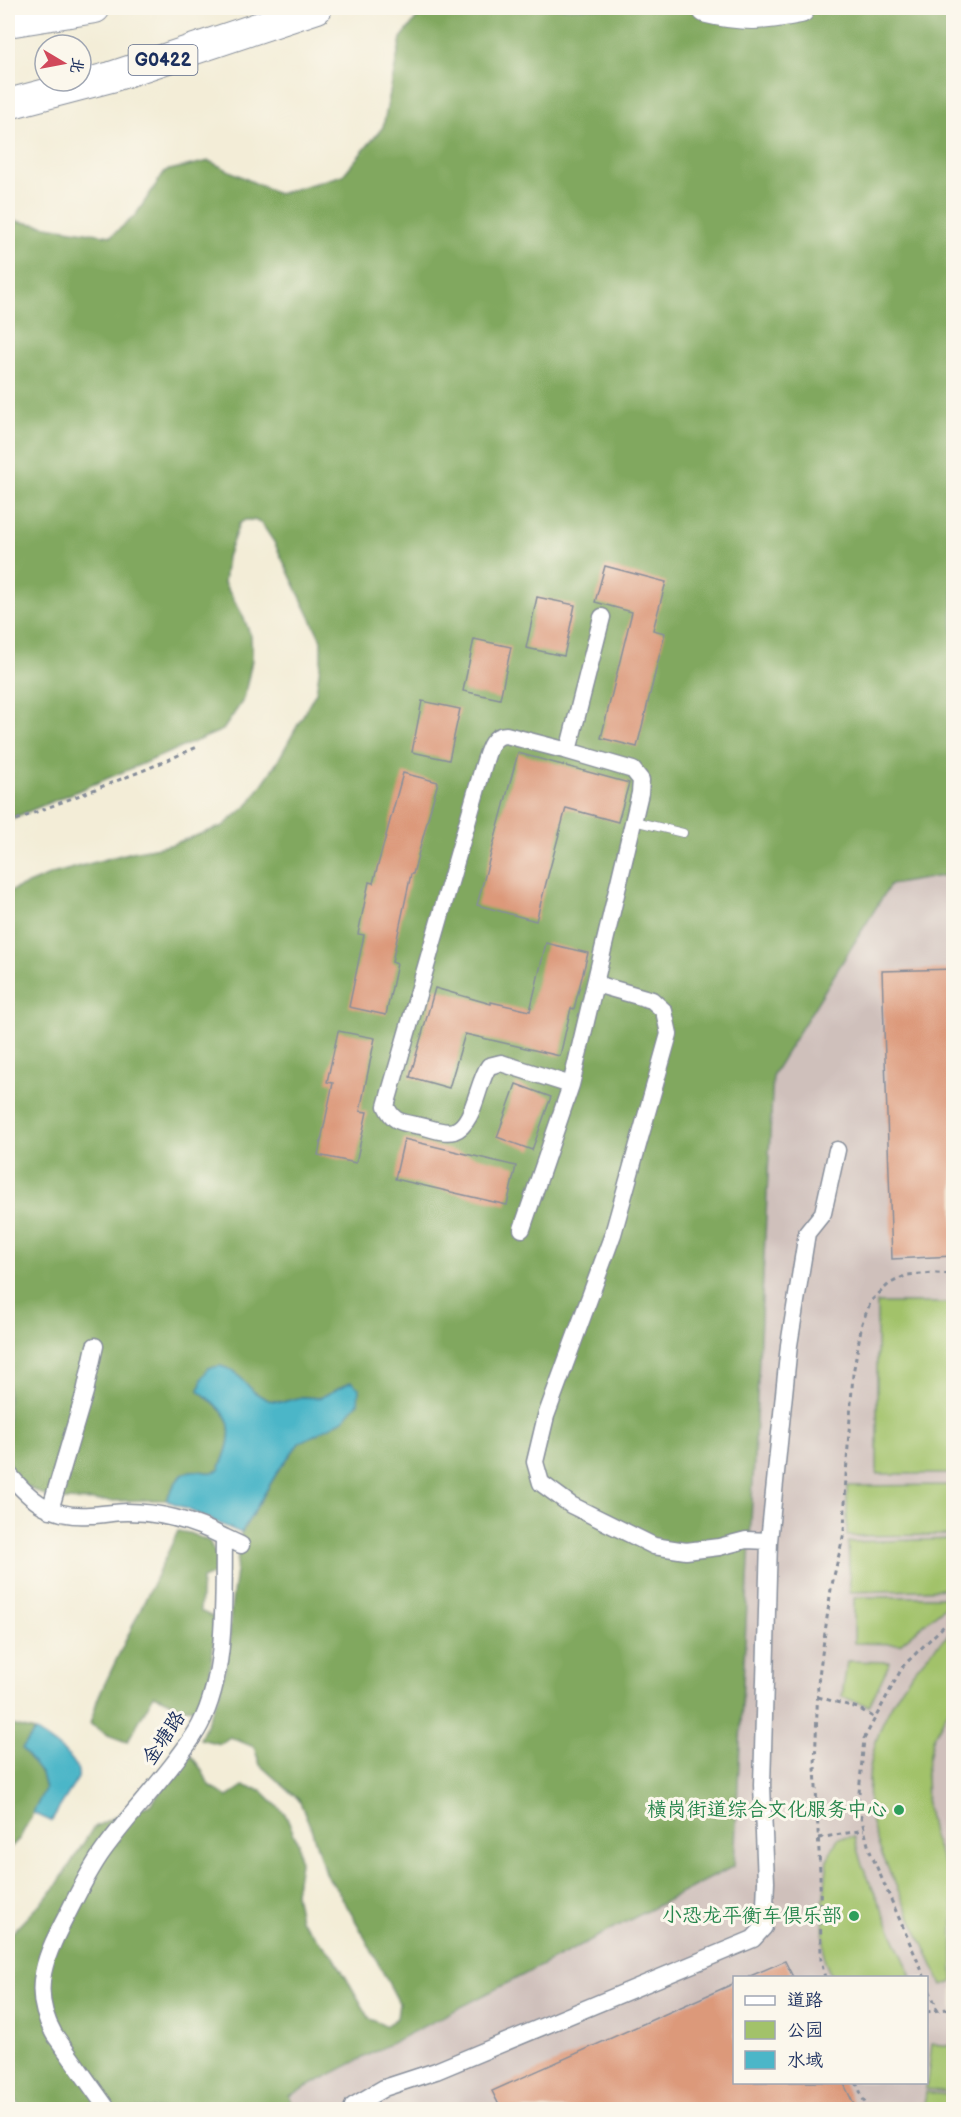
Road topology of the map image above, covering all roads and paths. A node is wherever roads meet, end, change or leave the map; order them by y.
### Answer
1 (95, 8) edge
2 (707, 8) edge
3 (800, 8) edge
4 (316, 9) edge
5 (50, 12) edge
6 (8, 22) edge
7 (8, 104) edge
8 (602, 617) dead end
9 (197, 747) dead end
10 (568, 751) junction
11 (634, 821) junction
12 (8, 823) edge
13 (683, 833) dead end
14 (596, 984) junction
15 (571, 1085) junction
16 (837, 1150) dead end
17 (522, 1229) dead end
18 (954, 1274) edge
19 (94, 1346) dead end
20 (8, 1473) edge
21 (50, 1510) junction
22 (224, 1537) junction
23 (769, 1542) junction
24 (241, 1545) dead end
25 (954, 1619) edge
26 (818, 1697) junction
27 (875, 1718) junction
28 (864, 1830) junction
29 (819, 1838) junction
30 (825, 1976) edge
31 (925, 1976) edge
32 (928, 1985) edge
33 (954, 2008) edge
34 (938, 2011) junction
35 (928, 2012) edge
36 (857, 2084) edge
37 (108, 2109) edge
38 (352, 2109) edge
39 (868, 2109) edge

1 - 5 highway
2 - 3 highway
4 - 7 highway, G0422
5 - 6 highway
8 - 10 street
9 - 12 path
10 - 11 street
10 - 15 street
11 - 13 lane
11 - 14 street
14 - 15 street
14 - 23 street
15 - 17 street
16 - 23 street
18 - 26 path
19 - 21 street
20 - 21 street
21 - 22 street
22 - 24 street
22 - 37 street, 金塘路
23 - 38 street
25 - 27 path
26 - 27 path
26 - 29 path
27 - 28 path
28 - 29 path
28 - 31 path
29 - 30 path
32 - 34 path
33 - 34 path
34 - 35 path
36 - 39 path

